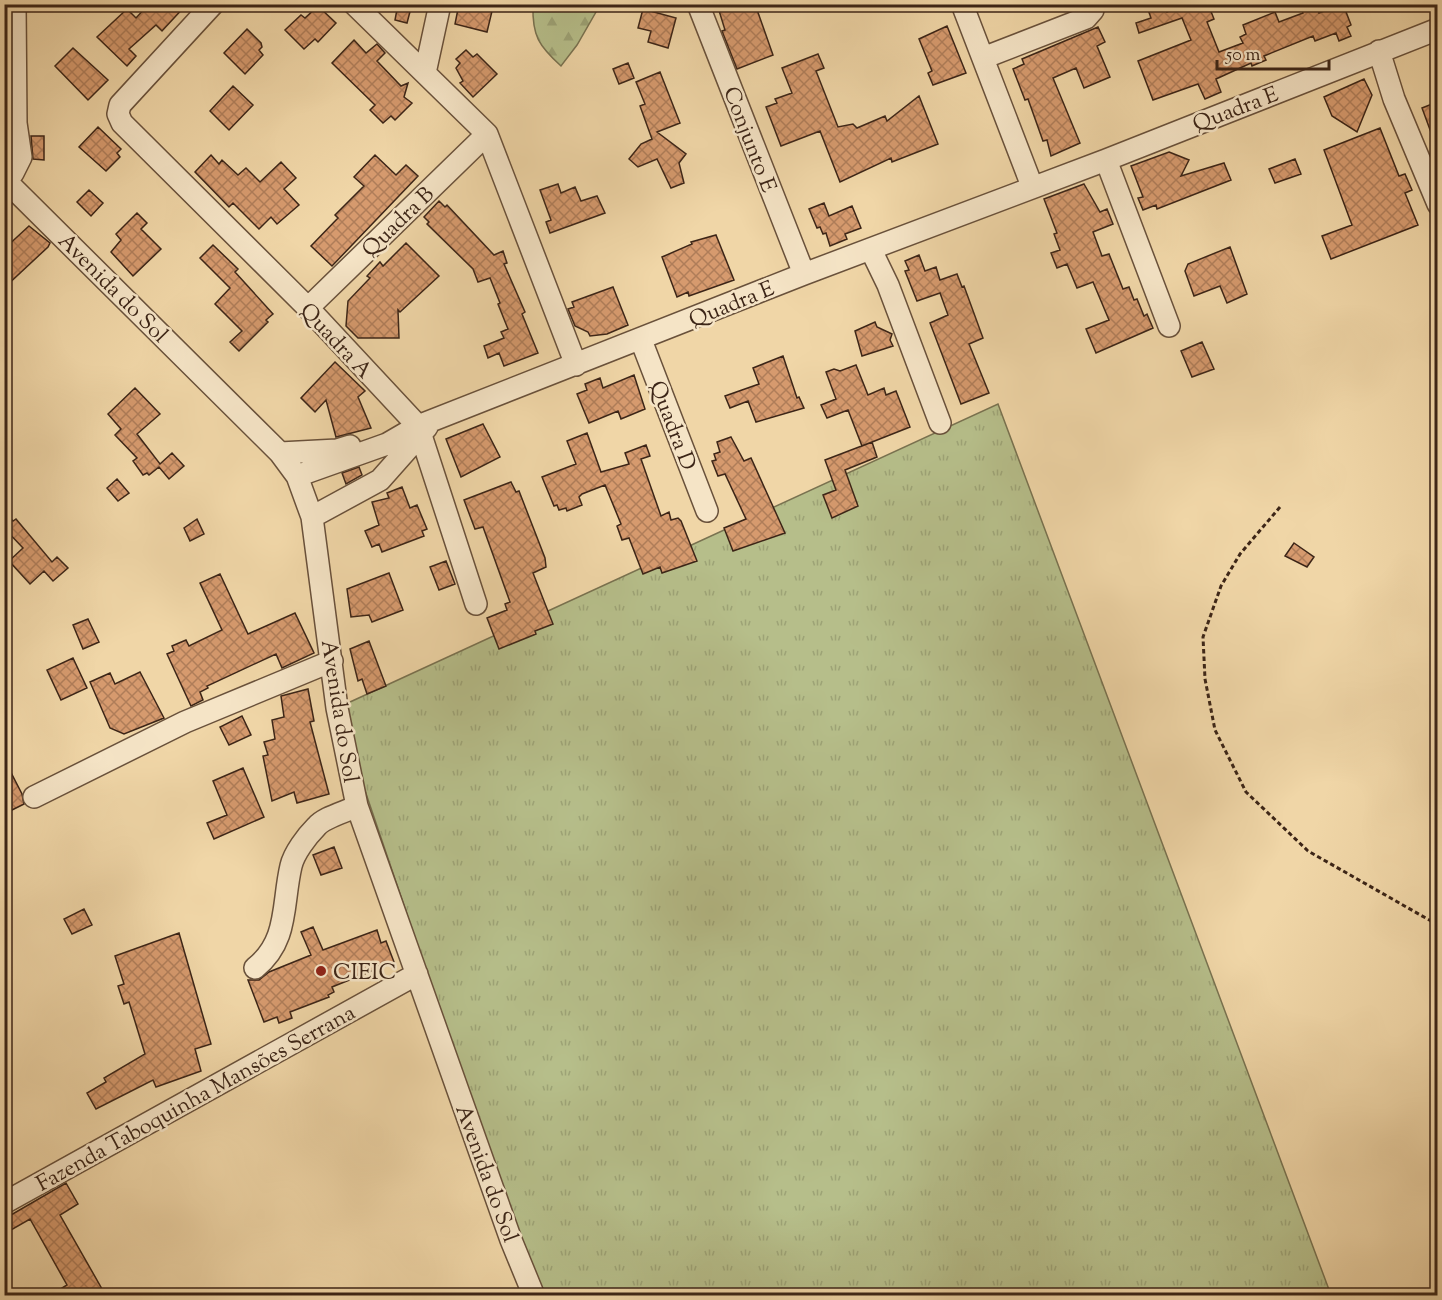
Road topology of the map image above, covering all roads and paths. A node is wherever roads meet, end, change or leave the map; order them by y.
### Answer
1 (15, 4) edge
2 (213, 4) edge
3 (354, 4) edge
4 (440, 4) edge
5 (698, 4) edge
6 (962, 4) edge
7 (1094, 4) edge
8 (1437, 28) edge
9 (1379, 51) junction
10 (983, 58) junction
11 (425, 73) junction
12 (16, 123) junction
13 (487, 134) junction
14 (4, 145) edge
15 (1106, 160) junction
16 (5, 182) edge
17 (1032, 186) junction
18 (1437, 204) edge
19 (871, 250) junction
20 (804, 274) junction
21 (308, 308) junction
22 (1169, 326) dead end
23 (641, 340) junction
24 (576, 365) junction
25 (940, 423) dead end
26 (423, 428) junction
27 (387, 444) junction
28 (280, 453) junction
29 (297, 476) junction
30 (1280, 507) dead end
31 (707, 511) dead end
32 (312, 517) junction
33 (476, 604) dead end
34 (332, 661) junction
35 (34, 797) dead end
36 (357, 806) junction
37 (1437, 925) edge
38 (255, 968) dead end
39 (417, 974) junction
40 (4, 1203) edge
41 (534, 1296) edge

1 - 12 street, Avenida do Sol
2 - 21 street, Quadra A
3 - 11 street
4 - 11 street
5 - 20 street, Conjunto E
6 - 10 street
7 - 10 street
8 - 9 street, Quadra E
9 - 15 street, Quadra E
9 - 18 street
10 - 17 street
11 - 13 street
12 - 14 street
12 - 16 street, Avenida do Sol
13 - 21 street, Quadra B
13 - 24 street
15 - 17 street, Quadra E
15 - 22 street
16 - 28 street, Avenida do Sol
17 - 19 street, Quadra E
19 - 20 street, Quadra E
19 - 25 street
20 - 23 street, Quadra E
21 - 26 street, Quadra A
23 - 24 street, Quadra E
23 - 31 street, Quadra D
24 - 26 street, Quadra E
26 - 27 street, Quadra E
26 - 32 street
26 - 33 street, Quadra A
27 - 28 street
27 - 29 street, Quadra E
28 - 29 street, Avenida do Sol
29 - 32 street, Avenida do Sol
30 - 37 path
32 - 34 street, Avenida do Sol
34 - 35 street
34 - 36 street, Avenida do Sol
36 - 38 street
36 - 39 street, Avenida do Sol
39 - 40 street, Fazenda Taboquinha Mansões Serrana
39 - 41 street, Avenida do Sol

